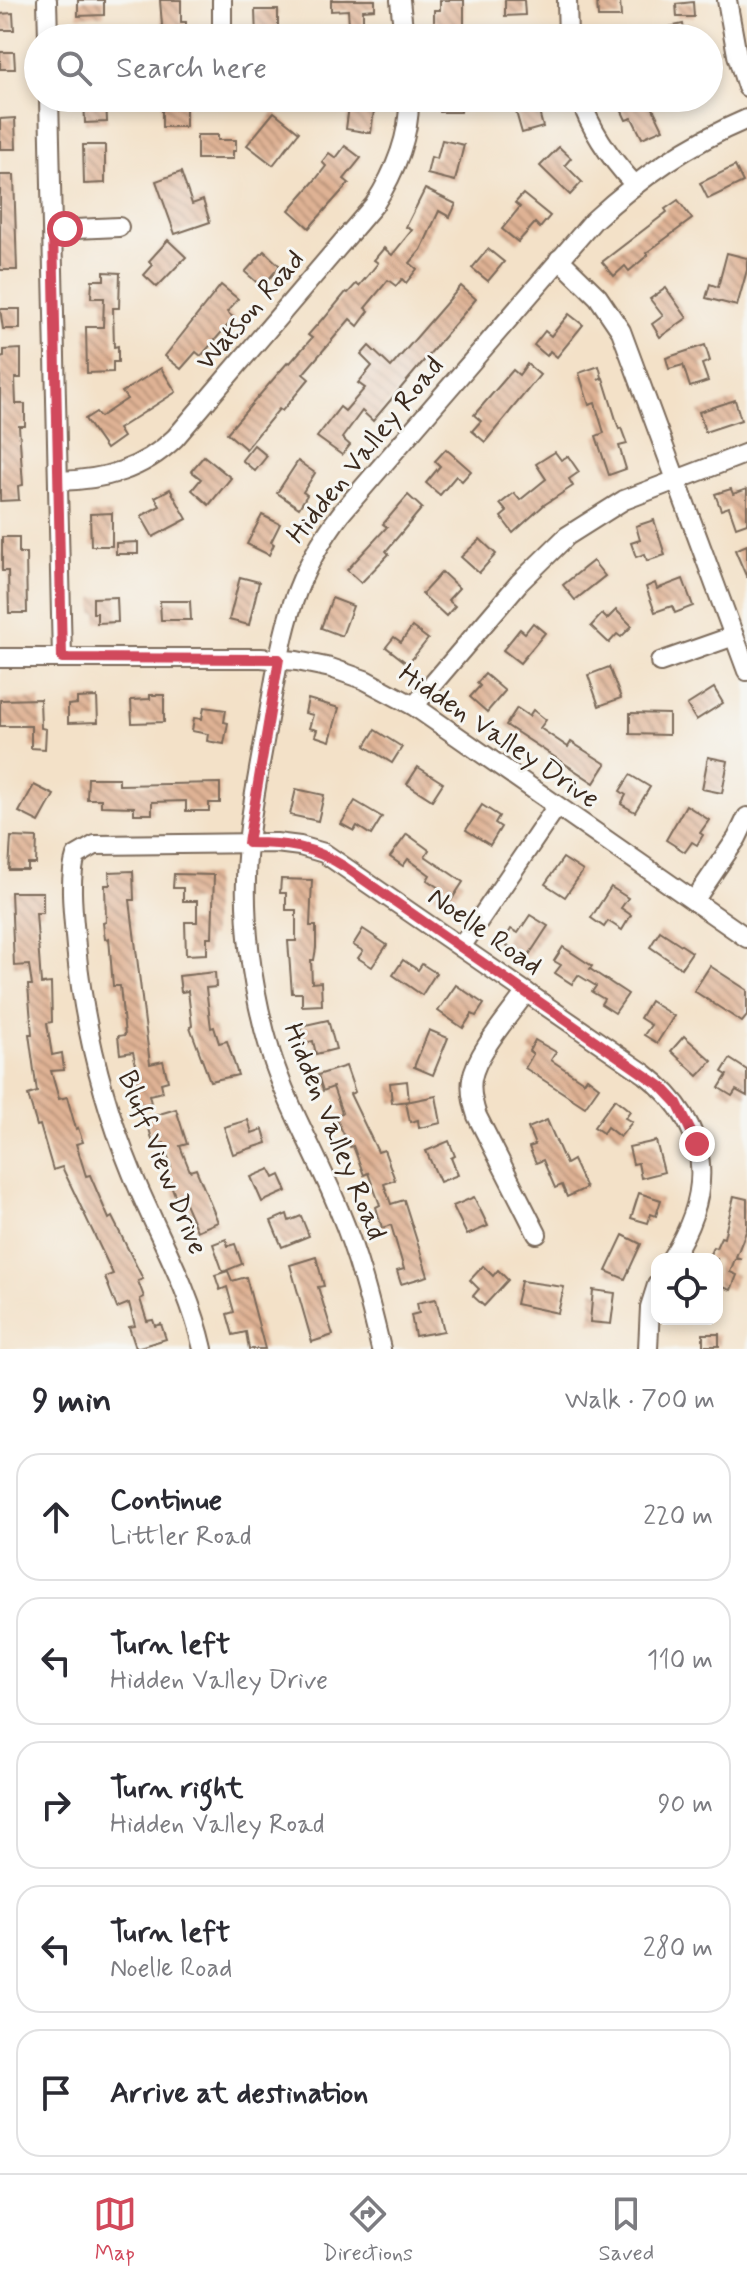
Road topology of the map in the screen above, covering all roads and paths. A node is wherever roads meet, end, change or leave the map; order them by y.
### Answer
1 (47, 0) edge
2 (222, 0) edge
3 (400, 0) edge
4 (567, 0) edge
5 (727, 0) edge
6 (48, 24) edge
7 (222, 24) edge
8 (403, 24) edge
9 (568, 24) edge
10 (747, 87) edge
11 (49, 112) edge
12 (407, 112) edge
13 (586, 112) edge
14 (747, 119) edge
15 (634, 184) junction
16 (119, 227) dead end
17 (53, 230) junction
18 (559, 259) junction
19 (747, 453) edge
20 (677, 479) junction
21 (58, 481) junction
22 (734, 636) junction
23 (0, 658) edge
24 (62, 658) junction
25 (279, 659) junction
26 (660, 662) dead end
27 (747, 671) edge
28 (414, 706) junction
29 (557, 806) junction
30 (747, 817) edge
31 (248, 843) junction
32 (79, 851) joint
33 (694, 901) junction
34 (747, 938) edge
35 (461, 947) junction
36 (526, 992) junction
37 (537, 1234) dead end
38 (674, 1253) edge
39 (651, 1304) edge
40 (203, 1349) edge
41 (381, 1349) edge
42 (648, 1349) edge

1 - 6 street
2 - 7 street
3 - 8 street
4 - 9 street
5 - 10 street
11 - 17 street
12 - 21 street, Watson Road
13 - 15 street
14 - 15 street, Hidden Valley Road
15 - 18 street, Hidden Valley Road
16 - 17 street
17 - 21 street
18 - 20 street
18 - 25 street, Hidden Valley Road
19 - 20 street
20 - 22 street
20 - 28 street
21 - 24 street
22 - 26 street
22 - 27 street
23 - 24 street, Hidden Valley Drive
24 - 25 street, Hidden Valley Drive
25 - 28 street, Hidden Valley Drive
25 - 31 street, Hidden Valley Road
28 - 29 street, Hidden Valley Drive
29 - 33 street, Hidden Valley Drive
29 - 35 street
30 - 33 street
31 - 32 street, Noelle Road
31 - 35 street, Noelle Road
31 - 41 street, Hidden Valley Road
32 - 40 street, Bluff View Drive
33 - 34 street, Hidden Valley Drive
35 - 36 street, Noelle Road
36 - 37 street
36 - 38 street, Noelle Road
39 - 42 street

